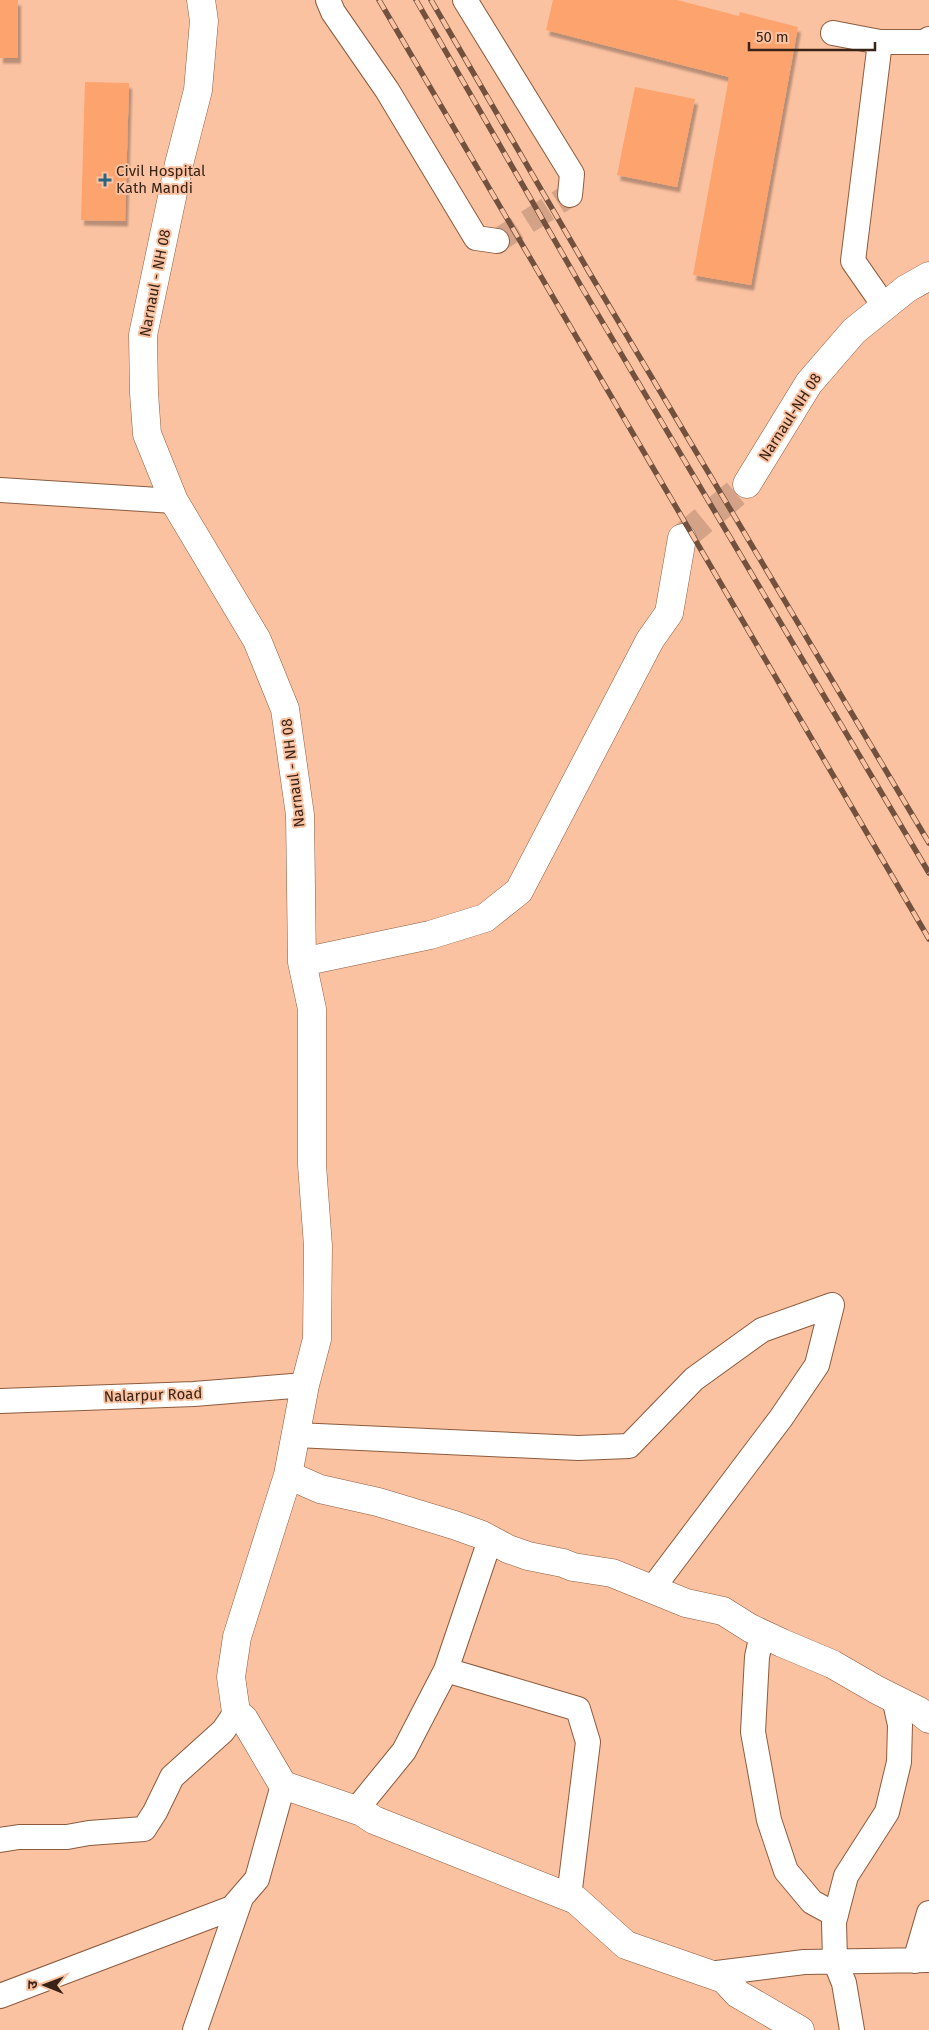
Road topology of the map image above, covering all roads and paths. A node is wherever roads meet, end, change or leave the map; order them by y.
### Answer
1 (328, 0) edge
2 (465, 0) edge
3 (204, 1) edge
4 (833, 33) dead end
5 (929, 39) edge
6 (880, 42) junction
7 (570, 195) dead end
8 (498, 241) dead end
9 (929, 276) edge
10 (885, 306) junction
11 (747, 484) tunnel mouth
12 (0, 490) edge
13 (174, 501) junction
14 (682, 538) tunnel mouth
15 (302, 962) junction
16 (305, 1385) junction
17 (0, 1401) edge
18 (296, 1435) junction
19 (288, 1475) junction
20 (490, 1540) junction
21 (652, 1589) junction
22 (762, 1634) junction
23 (446, 1670) junction
24 (894, 1698) junction
25 (236, 1712) junction
26 (929, 1719) edge
27 (283, 1786) junction
28 (356, 1810) junction
29 (0, 1840) edge
30 (569, 1897) junction
31 (241, 1898) junction
32 (929, 1913) edge
33 (836, 1915) junction
34 (922, 1960) edge
35 (835, 1961) junction
36 (709, 1974) junction
37 (0, 1996) edge
38 (195, 2030) edge
39 (800, 2030) edge
40 (852, 2030) edge

1 - 8 street
2 - 7 street
3 - 13 main road, Narnaul - NH 08
4 - 6 street
5 - 6 street
6 - 10 street
9 - 10 main road, Narnaul-NH 08
10 - 11 main road, Narnaul-NH 08
12 - 13 street
13 - 15 main road, Narnaul - NH 08
14 - 15 main road
15 - 16 main road, Narnaul - NH 08
16 - 17 street, Nalarpur Road
16 - 18 main road, Narnaul - NH 08
18 - 19 main road, Narnaul - NH 08
18 - 21 street
19 - 20 main road
19 - 25 main road, Narnaul - NH 08
20 - 21 main road
20 - 23 street
21 - 22 main road
22 - 24 main road
22 - 33 street
23 - 28 street
23 - 30 street
24 - 26 main road
24 - 33 street
25 - 27 main road
25 - 29 street
27 - 28 main road
27 - 31 street
28 - 30 main road
30 - 36 main road
31 - 37 street
31 - 38 street
32 - 34 street
33 - 35 street
34 - 35 street
35 - 36 street
35 - 40 street
36 - 39 main road

